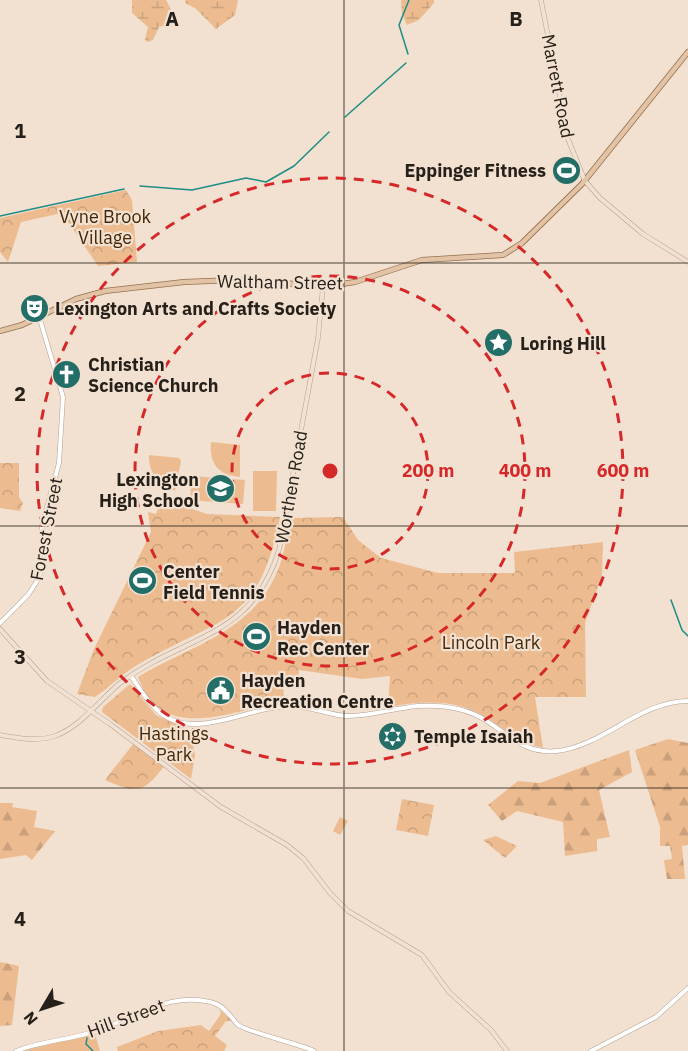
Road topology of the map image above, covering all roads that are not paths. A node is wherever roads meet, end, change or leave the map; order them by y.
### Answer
1 (541, 0) edge
2 (688, 52) edge
3 (585, 181) junction
4 (688, 262) edge
5 (323, 286) junction
6 (39, 316) junction
7 (0, 331) edge
8 (0, 623) edge
9 (0, 629) edge
10 (131, 676) junction
11 (688, 701) edge
12 (90, 710) junction
13 (0, 735) edge
14 (688, 988) edge
15 (16, 1051) edge
16 (314, 1051) edge
17 (507, 1051) edge
18 (591, 1051) edge

1 - 3 main road, Marrett Road
2 - 3 main road, Waltham Street
3 - 4 main road, Marrett Road
3 - 5 main road, Waltham Street
5 - 6 main road, Waltham Street
5 - 10 main road, Worthen Road
6 - 7 main road, Waltham Street
6 - 8 street, Forest Street
9 - 12 main road
10 - 11 street
10 - 12 main road, Worthen Road
12 - 13 main road, Worthen Road
12 - 17 main road
14 - 18 street
15 - 16 street, Hill Street

